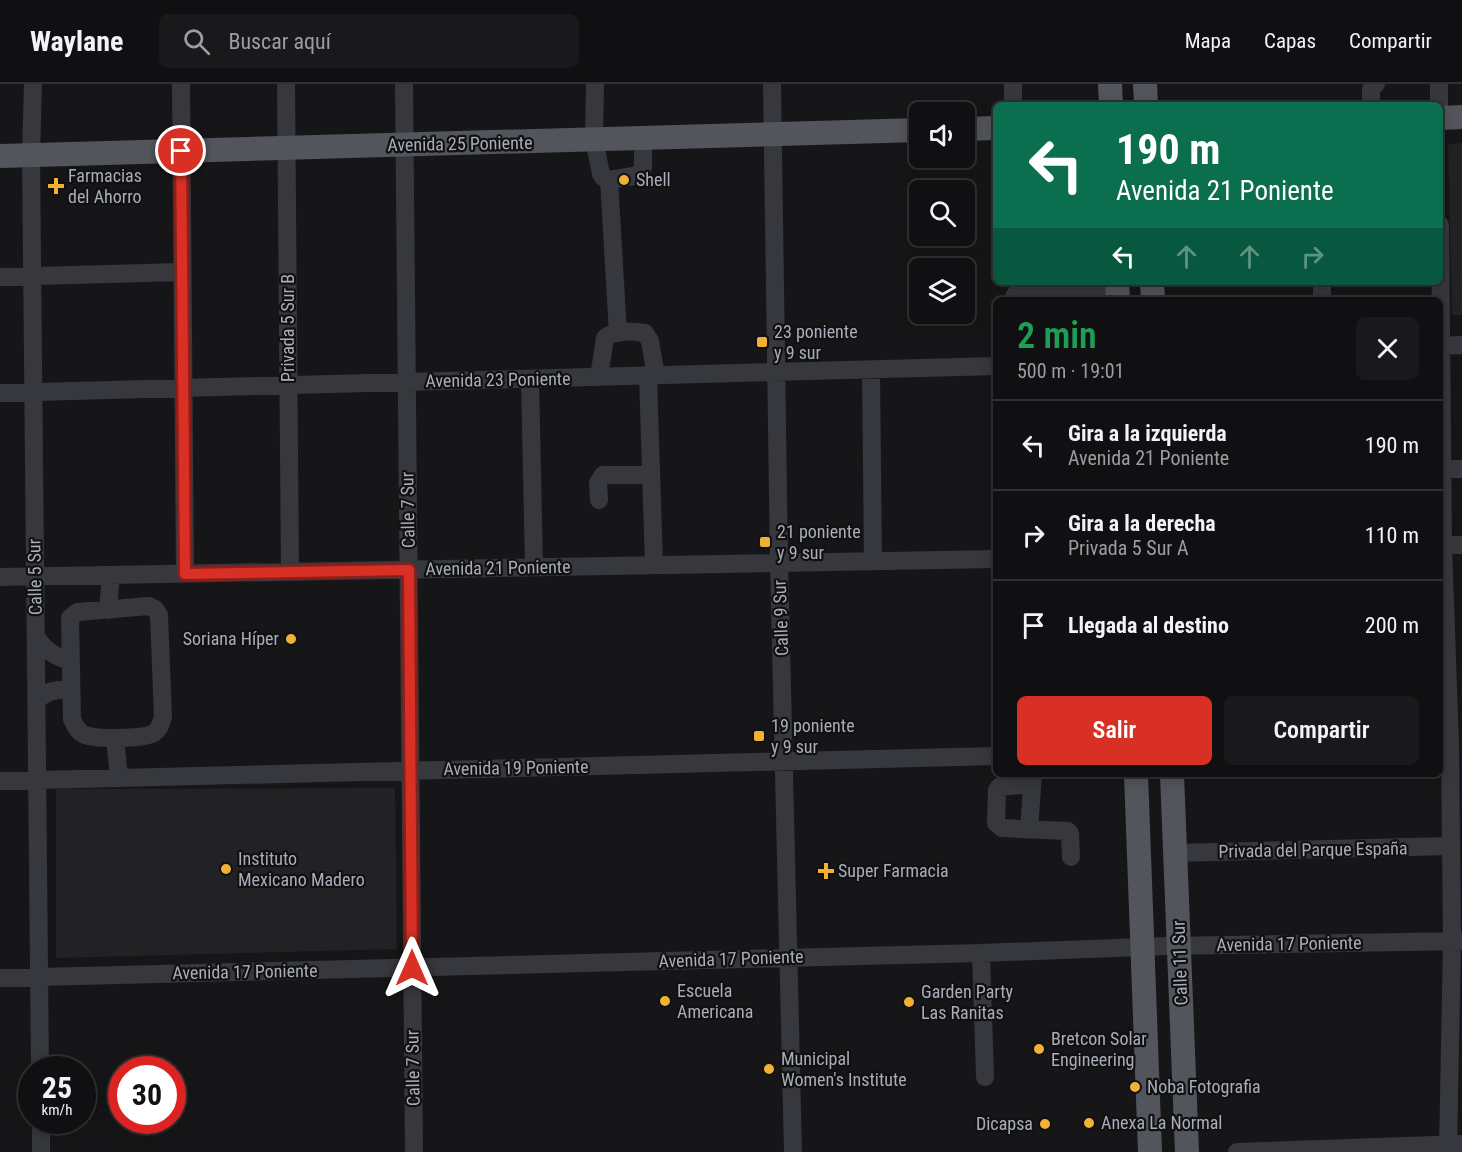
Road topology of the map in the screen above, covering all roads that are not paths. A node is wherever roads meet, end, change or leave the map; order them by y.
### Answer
1 (33, 84) edge
2 (180, 84) edge
3 (286, 84) edge
4 (404, 84) edge
5 (595, 84) edge
6 (772, 84) edge
7 (1013, 84) edge
8 (1110, 84) edge
9 (1119, 84) edge
10 (1134, 84) edge
11 (1145, 84) edge
12 (1377, 84) edge
13 (1439, 84) edge
14 (1013, 102) edge
15 (1111, 102) edge
16 (1120, 102) edge
17 (1135, 102) edge
18 (1146, 102) edge
19 (1371, 102) edge
20 (1439, 102) edge
21 (1462, 117) edge
22 (1443, 118) edge
23 (993, 128) edge
24 (975, 129) edge
25 (909, 130) edge
26 (773, 134) junction
27 (643, 138) junction
28 (594, 140) junction
29 (405, 145) junction
30 (287, 148) junction
31 (181, 151) junction
32 (31, 155) junction
33 (0, 156) edge
34 (609, 180) junction
35 (182, 272) junction
36 (32, 276) junction
37 (0, 277) edge
38 (1026, 285) edge
39 (1083, 287) edge
40 (1055, 288) edge
41 (1121, 291) edge
42 (1014, 297) edge
43 (1036, 297) edge
44 (618, 333) junction
45 (1462, 345) edge
46 (1443, 346) edge
47 (993, 366) edge
48 (871, 370) junction
49 (777, 372) junction
50 (652, 376) junction
51 (599, 377) junction
52 (530, 379) junction
53 (407, 382) junction
54 (289, 385) junction
55 (183, 388) junction
56 (33, 392) junction
57 (0, 393) edge
58 (1443, 469) edge
59 (1462, 469) edge
60 (651, 475) junction
61 (599, 500) dead end
62 (1443, 545) edge
63 (1462, 545) edge
64 (993, 559) edge
65 (873, 561) junction
66 (780, 562) junction
67 (654, 565) junction
68 (534, 567) junction
69 (409, 570) junction
70 (290, 572) junction
71 (185, 574) junction
72 (111, 575) junction
73 (35, 576) junction
74 (0, 577) edge
75 (1443, 609) edge
76 (108, 610) junction
77 (36, 637) junction
78 (70, 662) junction
79 (1444, 673) edge
80 (70, 690) junction
81 (36, 700) junction
82 (115, 738) junction
83 (1451, 745) edge
84 (993, 756) edge
85 (785, 761) junction
86 (410, 771) junction
87 (1136, 777) edge
88 (1146, 777) edge
89 (1161, 777) edge
90 (1172, 777) edge
91 (119, 778) junction
92 (1033, 779) edge
93 (37, 780) junction
94 (0, 781) edge
95 (1029, 829) junction
96 (1450, 846) junction
97 (1175, 853) junction
98 (1071, 857) dead end
99 (1457, 941) edge
100 (1160, 946) junction
101 (981, 953) junction
102 (789, 957) junction
103 (412, 968) junction
104 (39, 977) junction
105 (0, 978) edge
106 (40, 1056) edge
107 (985, 1077) dead end
108 (41, 1134) edge
109 (1453, 1147) edge
110 (41, 1152) edge
111 (414, 1152) edge
112 (793, 1152) edge
113 (1150, 1152) edge
114 (1160, 1152) edge
115 (1176, 1152) edge
116 (1187, 1152) edge
117 (1237, 1152) edge
118 (1250, 1152) edge

1 - 32 street, Calle 5 Sur
2 - 31 street
3 - 30 street, Privada 5 Sur B
4 - 29 street, Calle 7 Sur
5 - 28 street
6 - 26 street, Calle 9 Sur
7 - 14 street
8 - 15 main road
9 - 16 street
10 - 17 street
11 - 18 main road
12 - 19 street
13 - 20 street
21 - 22 main road
23 - 24 main road
25 - 26 main road, Avenida 25 Poniente
26 - 27 main road, Avenida 25 Poniente
26 - 49 street, Calle 9 Sur
27 - 28 main road, Avenida 25 Poniente
27 - 34 street
28 - 29 main road, Avenida 25 Poniente
28 - 34 street
29 - 30 main road, Avenida 25 Poniente
29 - 53 street, Calle 7 Sur
30 - 31 main road, Avenida 25 Poniente
30 - 54 street, Privada 5 Sur B
31 - 32 main road, Avenida 25 Poniente
31 - 35 street
32 - 33 main road, Avenida 25 Poniente
32 - 36 street, Calle 5 Sur
34 - 44 street
35 - 36 street
35 - 55 street
36 - 37 street
36 - 56 street, Calle 5 Sur
38 - 42 street
39 - 40 street
39 - 41 street
40 - 43 street
44 - 50 street
44 - 51 street
45 - 46 street
47 - 48 street, Avenida 23 Poniente
48 - 49 street, Avenida 23 Poniente
48 - 65 street
49 - 50 street, Avenida 23 Poniente
49 - 66 street, Calle 9 Sur
50 - 51 street, Avenida 23 Poniente
50 - 60 street
51 - 52 street, Avenida 23 Poniente
52 - 53 street, Avenida 23 Poniente
52 - 68 street
53 - 54 street, Avenida 23 Poniente
53 - 69 street, Calle 7 Sur
54 - 55 street, Avenida 23 Poniente
54 - 70 street, Privada 5 Sur B
55 - 56 street, Avenida 23 Poniente
55 - 71 street
56 - 57 street, Avenida 23 Poniente
56 - 73 street, Calle 5 Sur
58 - 59 street
60 - 61 street
60 - 67 street
62 - 63 street
64 - 65 street, Avenida 21 Poniente
65 - 66 street, Avenida 21 Poniente
66 - 67 street, Avenida 21 Poniente
66 - 85 street, Calle 9 Sur
67 - 68 street, Avenida 21 Poniente
68 - 69 street, Avenida 21 Poniente
69 - 70 street, Avenida 21 Poniente
69 - 86 street, Calle 7 Sur
70 - 71 street, Avenida 21 Poniente
71 - 72 street, Avenida 21 Poniente
72 - 73 street, Avenida 21 Poniente
72 - 76 street
73 - 74 street, Avenida 21 Poniente
73 - 77 street, Calle 5 Sur
75 - 79 street
76 - 78 street
76 - 82 street
77 - 78 street
77 - 81 street, Calle 5 Sur
78 - 80 street
79 - 83 street
80 - 81 street
80 - 82 street
81 - 93 street, Calle 5 Sur
82 - 91 street
83 - 96 street
84 - 85 street, Avenida 19 Poniente
85 - 86 street, Avenida 19 Poniente
85 - 102 street, Calle 9 Sur
86 - 91 street, Avenida 19 Poniente
86 - 103 street, Calle 7 Sur
87 - 100 main road, Calle 11 Sur
88 - 100 street
89 - 100 street
90 - 97 main road, Calle 11 Sur
91 - 93 street, Avenida 19 Poniente
92 - 95 street
92 - 95 street
93 - 94 street, Avenida 19 Poniente
93 - 104 street, Calle 5 Sur
95 - 98 street
96 - 97 street, Privada del Parque España
96 - 99 street
97 - 100 main road, Calle 11 Sur
99 - 100 street, Avenida 17 Poniente
99 - 109 street
100 - 101 street, Avenida 17 Poniente
100 - 113 main road, Calle 11 Sur
100 - 114 street
100 - 115 street
100 - 116 main road, Calle 11 Sur
101 - 102 street, Avenida 17 Poniente
101 - 107 street
102 - 103 street, Avenida 17 Poniente
102 - 112 street, Calle 9 Sur
103 - 104 street, Avenida 17 Poniente
103 - 111 street, Calle 7 Sur
104 - 105 street, Avenida 17 Poniente
104 - 106 street, Calle 5 Sur
108 - 110 street
109 - 118 street
117 - 118 street

